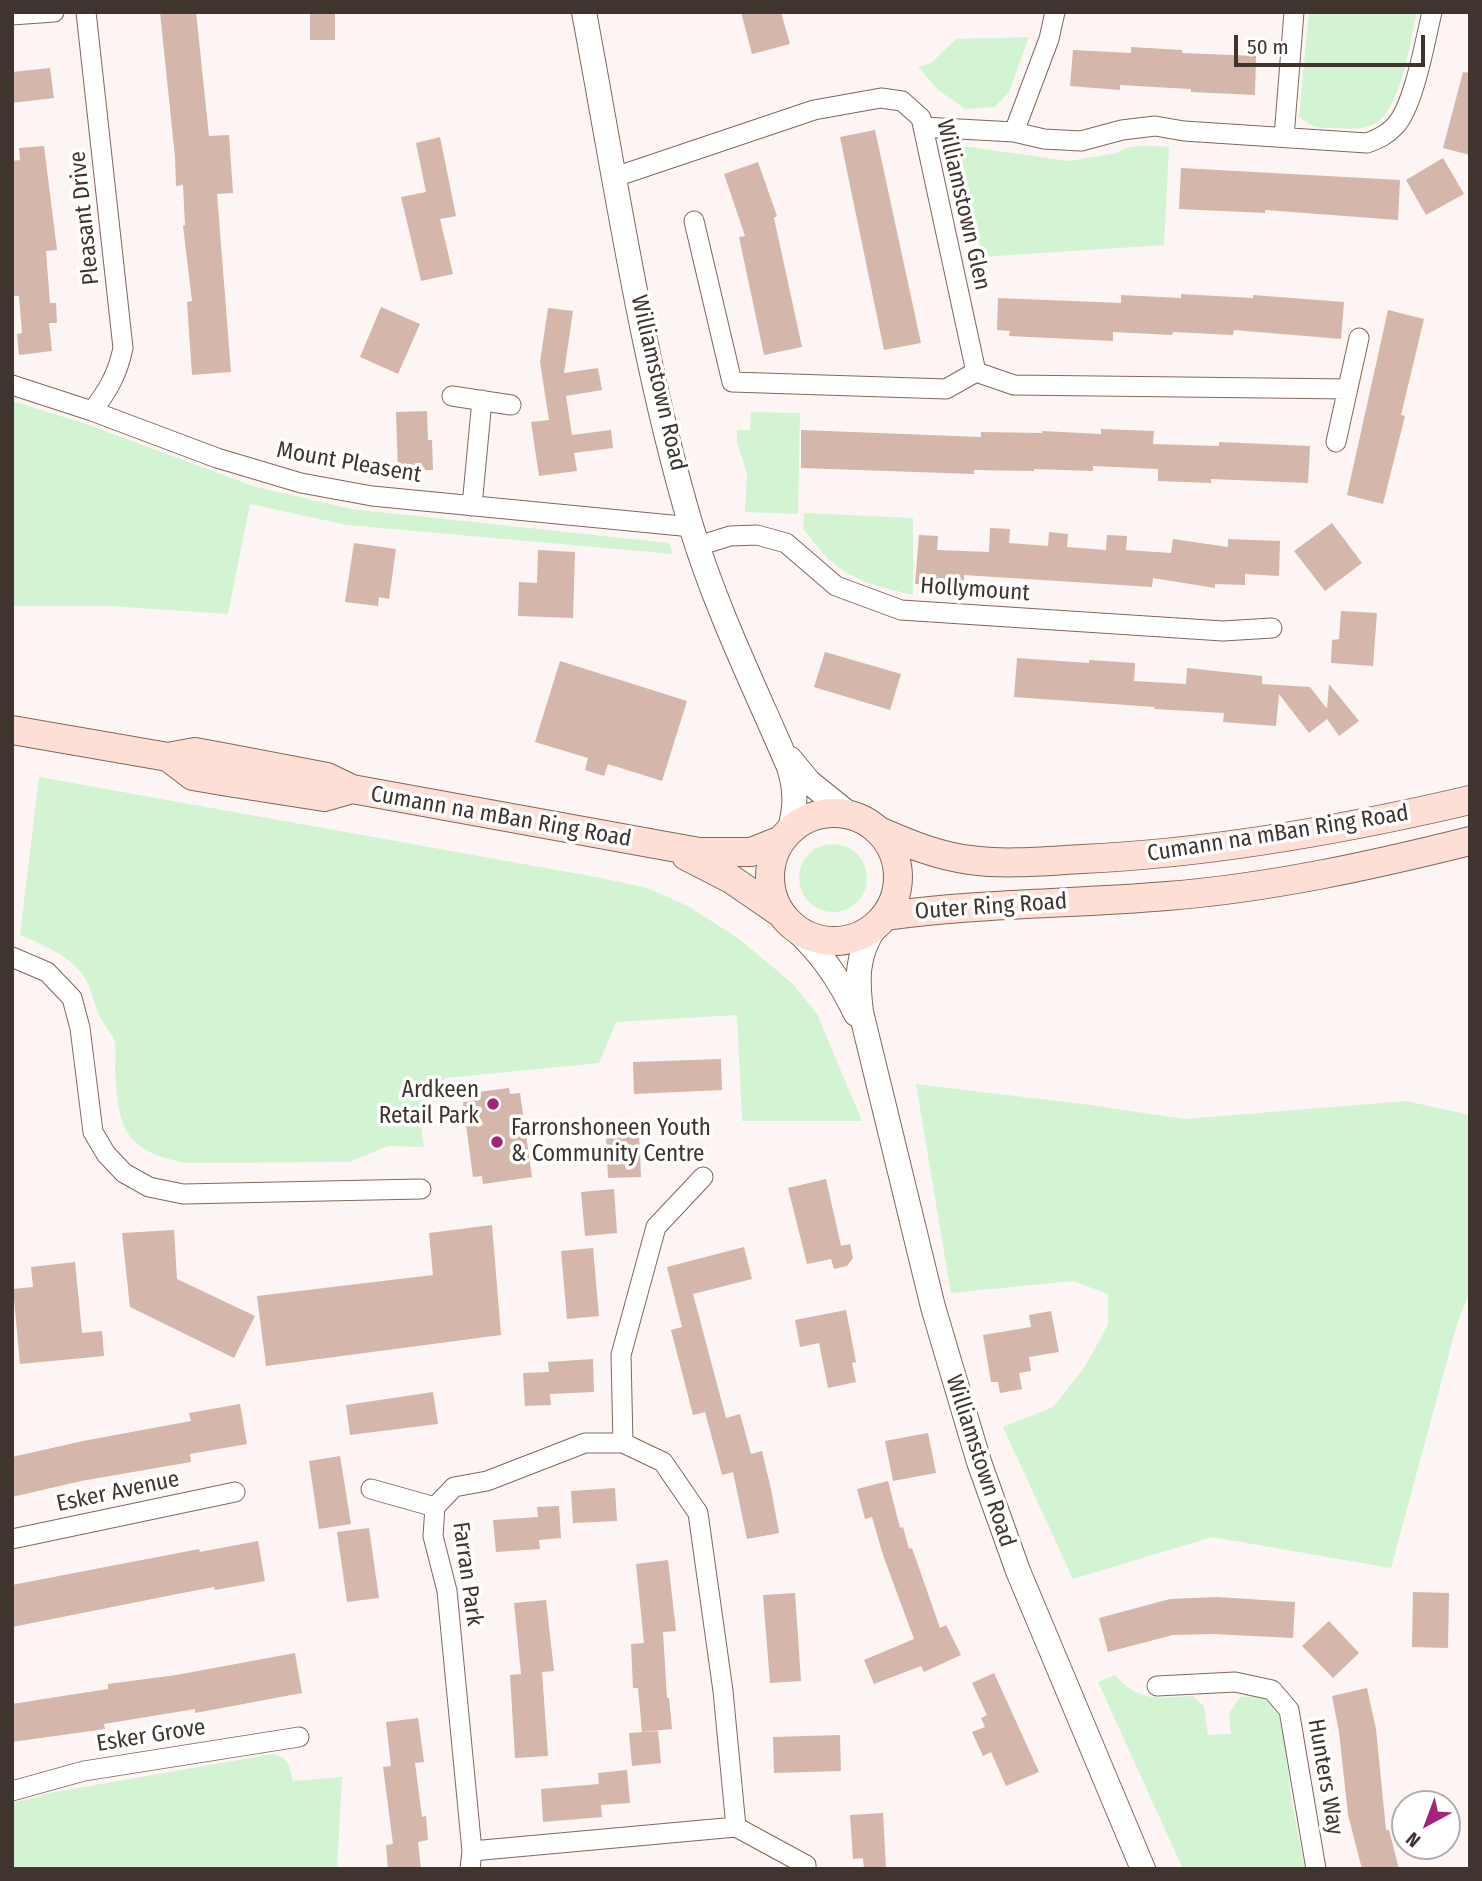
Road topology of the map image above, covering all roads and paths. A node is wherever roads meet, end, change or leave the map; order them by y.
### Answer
1 (54, 12) edge
2 (86, 12) edge
3 (584, 12) edge
4 (1055, 12) edge
5 (1294, 12) edge
6 (1432, 12) edge
7 (12, 16) edge
8 (923, 127) junction
9 (1014, 132) junction
10 (1283, 137) junction
11 (615, 177) junction
12 (694, 221) dead end
13 (1359, 338) dead end
14 (976, 372) junction
15 (12, 385) edge
16 (1348, 390) junction
17 (452, 396) dead end
18 (482, 400) junction
19 (511, 405) dead end
20 (92, 411) junction
21 (1336, 442) dead end
22 (472, 506) junction
23 (695, 536) junction
24 (1272, 628) dead end
25 (12, 730) edge
26 (778, 741) junction
27 (1470, 800) edge
28 (850, 815) junction
29 (879, 831) junction
30 (785, 835) junction
31 (1470, 841) edge
32 (651, 844) junction
33 (1097, 900) joint
34 (785, 919) junction
35 (881, 921) junction
36 (12, 957) edge
37 (866, 1037) junction
38 (704, 1177) dead end
39 (421, 1189) dead end
40 (623, 1443) junction
41 (371, 1489) dead end
42 (235, 1492) dead end
43 (435, 1507) junction
44 (12, 1539) edge
45 (1157, 1686) dead end
46 (299, 1737) dead end
47 (12, 1791) edge
48 (736, 1827) junction
49 (471, 1860) edge
50 (806, 1869) edge
51 (1143, 1869) edge
52 (1316, 1869) edge

1 - 7 street
2 - 20 street, Pleasant Drive
3 - 11 street, Williamstown Road
4 - 9 street
5 - 10 street
6 - 10 street
8 - 9 street
8 - 11 street, Williamstown Glen
8 - 14 street, Williamstown Glen
9 - 10 street
11 - 23 street, Williamstown Road
12 - 14 street
13 - 16 street
14 - 16 street
15 - 20 street, Mount Pleasent
16 - 21 street
17 - 18 street
18 - 19 street
18 - 22 street
20 - 22 street, Mount Pleasent
22 - 23 street, Mount Pleasent
23 - 24 street, Hollymount
23 - 26 street, Williamstown Road
25 - 32 main road, Cumann na mBan Ring Road
26 - 28 street, Williamstown Road
26 - 30 street, Williamstown Road
27 - 29 main road, Cumann na mBan Ring Road
28 - 29 main road
28 - 30 main road
29 - 35 main road
30 - 32 main road, Cumann na mBan Ring Road
30 - 34 main road
31 - 33 main road, Cumann na mBan Ring Road
32 - 34 main road, Cumann na mBan Ring Road
33 - 35 main road, Outer Ring Road
34 - 35 main road
34 - 37 street
35 - 37 street
36 - 39 street
37 - 51 street, Williamstown Road
38 - 40 street
40 - 43 street, Farran Park
40 - 48 street, Farran Park
41 - 43 street
42 - 44 street, Esker Avenue
43 - 49 street, Farran Park
45 - 52 street, Hunters Way
46 - 47 street, Esker Grove
48 - 49 street, Farran Park
48 - 50 street

